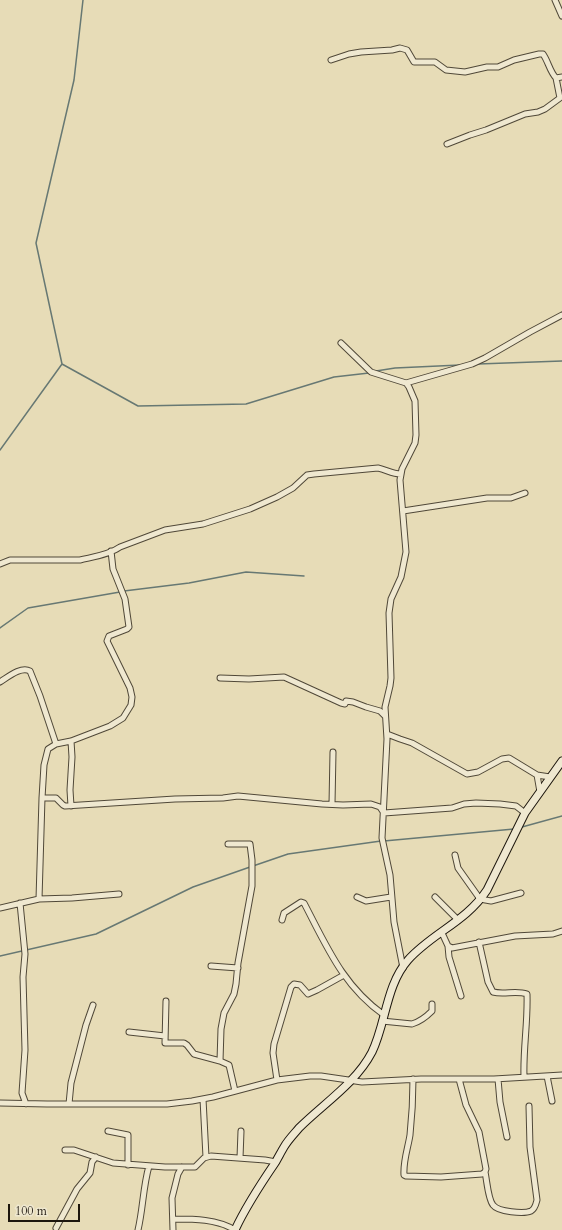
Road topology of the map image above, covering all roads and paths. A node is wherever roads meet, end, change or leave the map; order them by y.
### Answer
1 (555, 0) edge
2 (562, 16) edge
3 (331, 60) dead end
4 (559, 77) edge
5 (561, 100) edge
6 (447, 144) dead end
7 (562, 315) edge
8 (341, 343) dead end
9 (406, 384) junction
10 (401, 474) junction
11 (525, 493) dead end
12 (403, 511) junction
13 (111, 551) junction
14 (0, 564) edge
15 (220, 678) dead end
16 (0, 682) edge
17 (385, 716) junction
18 (387, 734) junction
19 (71, 740) junction
20 (56, 744) junction
21 (333, 752) dead end
22 (562, 761) edge
23 (537, 775) junction
24 (550, 777) junction
25 (540, 792) junction
26 (42, 798) junction
27 (332, 804) junction
28 (71, 806) junction
29 (384, 813) junction
30 (524, 813) junction
31 (228, 844) dead end
32 (455, 855) dead end
33 (521, 893) dead end
34 (119, 894) dead end
35 (357, 897) dead end
36 (391, 897) junction
37 (435, 897) dead end
38 (40, 899) junction
39 (480, 899) junction
40 (20, 903) junction
41 (0, 908) edge
42 (282, 920) dead end
43 (458, 920) junction
44 (562, 931) edge
45 (442, 933) junction
46 (479, 942) junction
47 (448, 946) junction
48 (211, 966) dead end
49 (238, 968) junction
50 (403, 968) junction
51 (344, 975) junction
52 (461, 996) dead end
53 (166, 1000) dead end
54 (432, 1004) dead end
55 (93, 1005) dead end
56 (383, 1018) junction
57 (129, 1032) dead end
58 (165, 1036) junction
59 (220, 1061) junction
60 (562, 1075) edge
61 (547, 1076) junction
62 (524, 1077) junction
63 (413, 1079) junction
64 (459, 1079) junction
65 (498, 1079) junction
66 (277, 1080) junction
67 (350, 1081) junction
68 (236, 1091) junction
69 (203, 1099) junction
70 (552, 1101) dead end
71 (0, 1103) edge
72 (26, 1104) junction
73 (69, 1104) junction
74 (529, 1106) dead end
75 (108, 1131) dead end
76 (241, 1131) dead end
77 (507, 1137) dead end
78 (65, 1150) dead end
79 (206, 1157) junction
80 (96, 1158) junction
81 (240, 1158) junction
82 (276, 1162) junction
83 (128, 1165) junction
84 (149, 1166) junction
85 (182, 1167) junction
86 (485, 1172) junction
87 (174, 1219) junction
88 (56, 1228) dead end
89 (138, 1230) edge
90 (173, 1230) edge
91 (235, 1230) edge

1 - 2 street
3 - 4 street
4 - 5 street
5 - 6 street
7 - 9 street
8 - 9 street
9 - 10 street
10 - 12 street
10 - 13 street
11 - 12 street
12 - 17 street
13 - 14 street
13 - 19 street
15 - 17 street
16 - 20 street
17 - 18 street
18 - 23 street
18 - 29 street
19 - 20 street
19 - 28 street
20 - 26 street
21 - 27 street
22 - 24 main road
23 - 24 street
23 - 25 street
24 - 25 main road
25 - 30 main road
26 - 28 street
26 - 38 street
27 - 28 street
27 - 29 street
29 - 30 street
29 - 36 street
30 - 39 main road
31 - 49 street
32 - 39 street
33 - 39 street
34 - 38 street
35 - 36 street
36 - 50 street
37 - 43 street
38 - 40 street
39 - 43 main road
40 - 41 street
40 - 72 street
42 - 51 street
43 - 45 main road
44 - 46 street
45 - 47 street
45 - 50 main road
46 - 47 street
46 - 62 street
47 - 52 street
48 - 49 street
49 - 59 street
50 - 56 main road
51 - 56 street
51 - 66 street
53 - 58 street
54 - 56 street
55 - 73 street
56 - 67 main road
57 - 58 street
58 - 59 street
59 - 68 street
60 - 61 street
61 - 62 street
61 - 70 street
62 - 65 street
63 - 64 street
63 - 67 street
63 - 86 street
64 - 65 street
64 - 86 street
65 - 77 street
66 - 67 street
66 - 68 street
67 - 82 main road
68 - 69 street
69 - 73 street
69 - 79 street
71 - 72 street
72 - 73 street
74 - 86 street
75 - 83 street
76 - 81 street
78 - 80 street
79 - 81 street
79 - 85 street
80 - 83 street
80 - 88 street
81 - 82 street
82 - 91 main road
83 - 84 street
84 - 85 street
84 - 89 street
85 - 87 street
87 - 90 street
87 - 91 street

